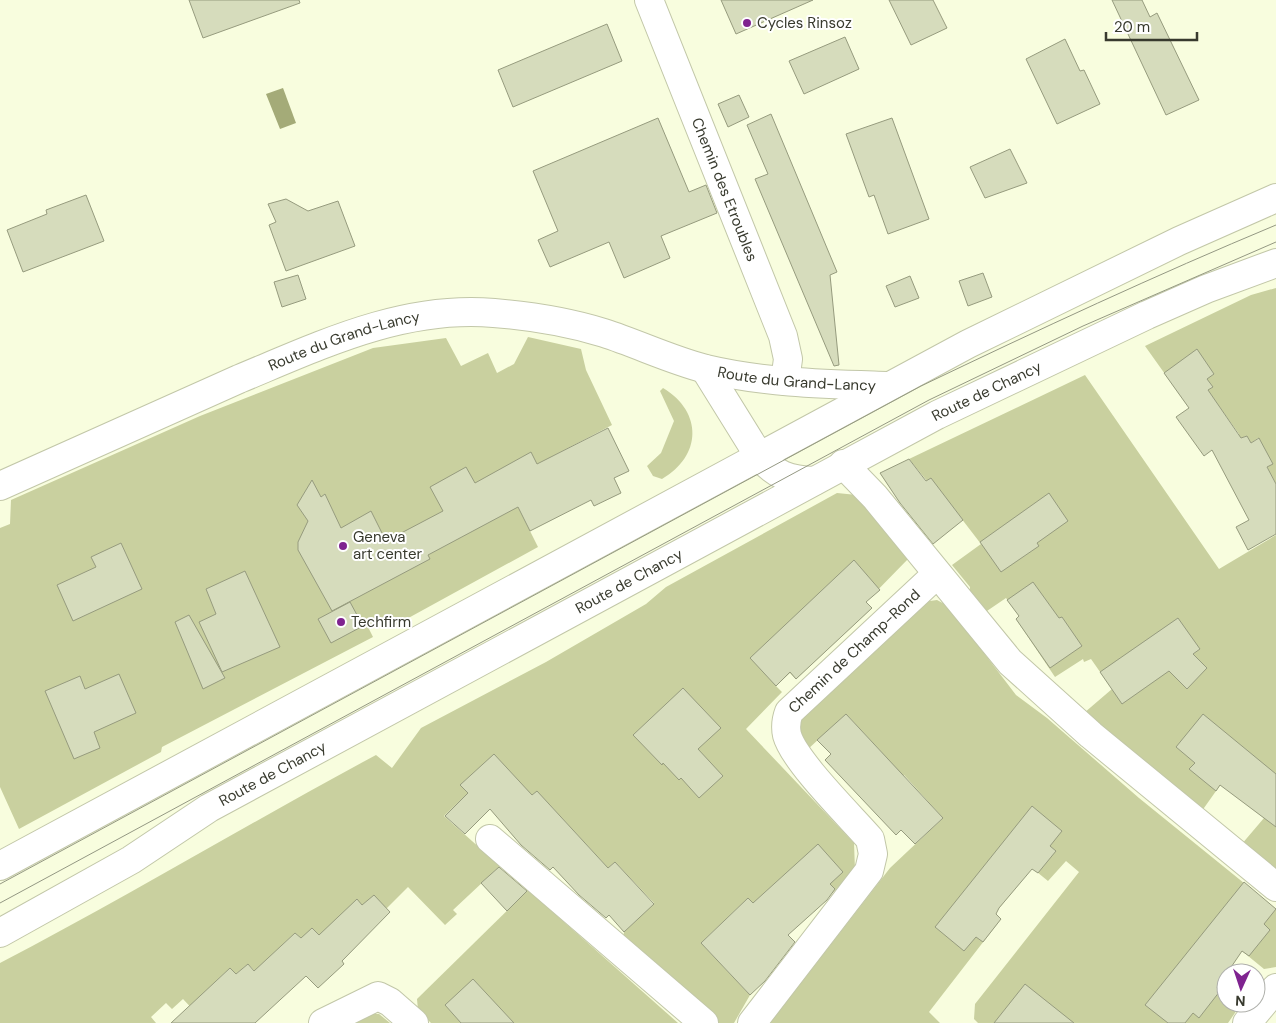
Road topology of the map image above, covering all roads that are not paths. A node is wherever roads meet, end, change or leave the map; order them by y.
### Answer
1 (649, 0) edge
2 (1276, 198) edge
3 (1276, 263) edge
4 (705, 369) junction
5 (755, 377) junction
6 (785, 381) junction
7 (888, 386) junction
8 (724, 400) junction
9 (759, 456) junction
10 (843, 464) junction
11 (814, 481) junction
12 (0, 486) edge
13 (937, 574) junction
14 (490, 839) dead end
15 (0, 866) edge
16 (1276, 887) edge
17 (0, 934) edge
18 (1276, 988) edge
19 (324, 1023) edge
20 (414, 1023) edge
21 (704, 1023) edge
22 (752, 1023) edge
23 (1247, 1023) edge

1 - 6 street, Chemin des Etroubles
2 - 7 street
3 - 10 street, Route de Chancy
4 - 5 street, Route du Grand-Lancy
4 - 8 street, Route du Grand-Lancy
4 - 12 street, Route du Grand-Lancy
5 - 6 street, Route du Grand-Lancy
5 - 8 street
6 - 7 street, Route du Grand-Lancy
7 - 9 street
8 - 9 street, Route du Grand-Lancy
9 - 11 street, Route du Grand-Lancy
9 - 15 street
10 - 11 street, Route de Chancy
10 - 13 street
11 - 17 street, Route de Chancy
13 - 16 street
13 - 22 street, Chemin de Champ-Rond
14 - 21 street
18 - 23 street
19 - 20 street

